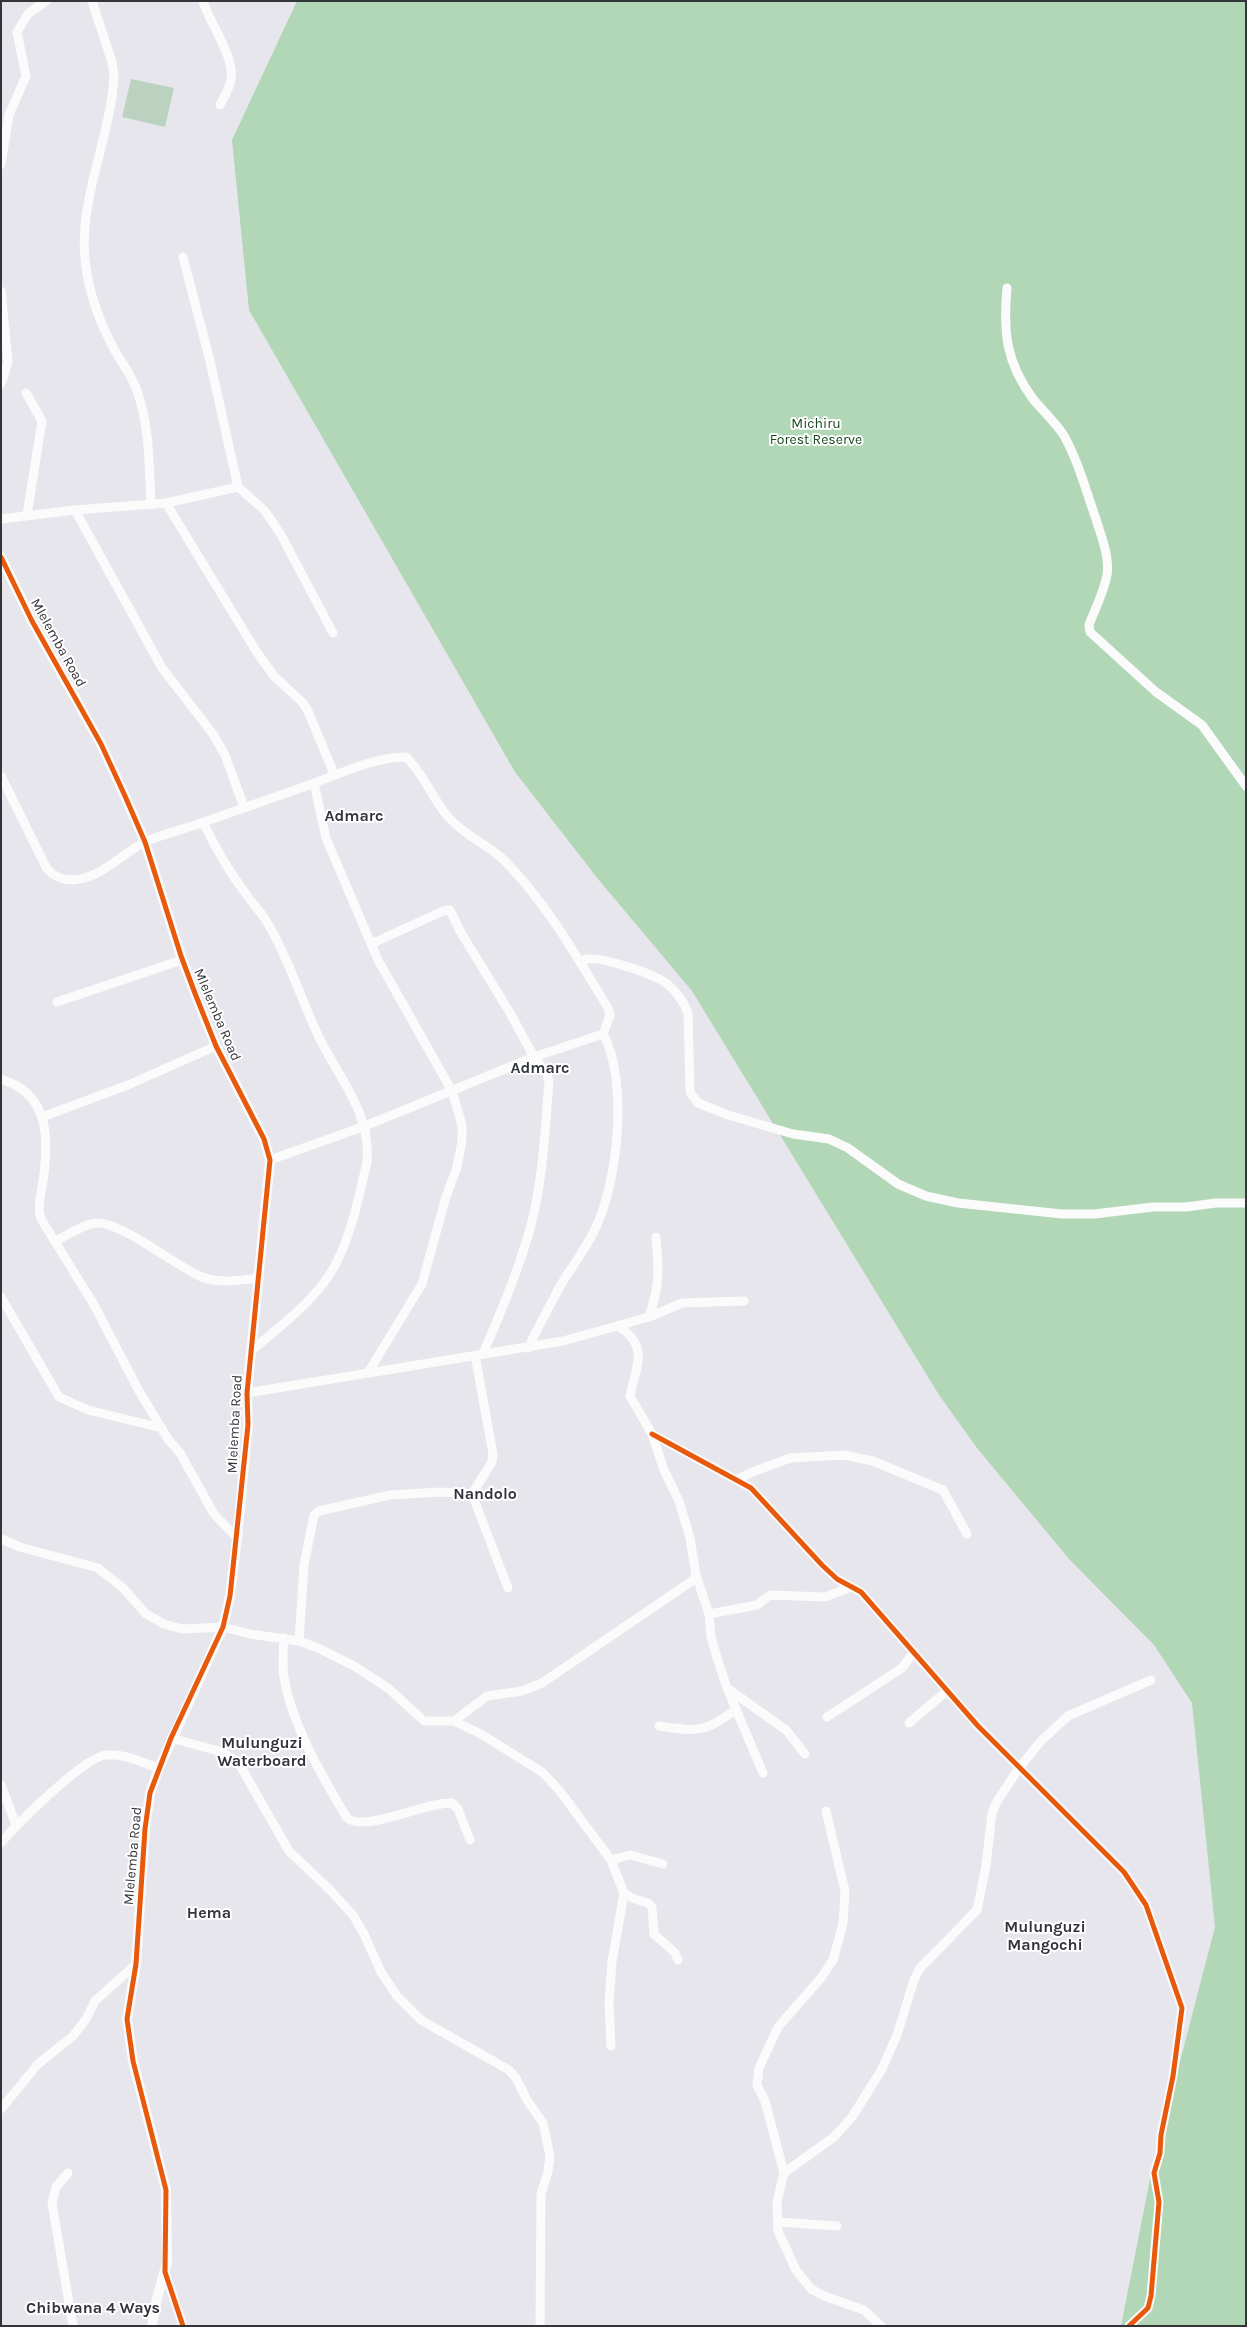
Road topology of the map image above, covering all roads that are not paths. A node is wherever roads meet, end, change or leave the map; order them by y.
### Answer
1 (46, 1) edge
2 (92, 1) edge
3 (203, 1) edge
4 (220, 105) dead end
5 (1, 164) edge
6 (183, 257) dead end
7 (1007, 288) dead end
8 (1, 291) edge
9 (1, 384) edge
10 (26, 393) dead end
11 (238, 487) junction
12 (166, 503) junction
13 (151, 505) junction
14 (75, 510) junction
15 (27, 515) junction
16 (1, 519) edge
17 (1, 557) edge
18 (333, 633) dead end
19 (334, 774) junction
20 (1, 776) edge
21 (314, 783) junction
22 (1246, 786) edge
23 (244, 807) junction
24 (203, 822) junction
25 (145, 842) junction
26 (371, 944) junction
27 (182, 960) junction
28 (582, 963) junction
29 (58, 1002) dead end
30 (603, 1034) junction
31 (216, 1046) junction
32 (534, 1058) junction
33 (1, 1079) edge
34 (452, 1091) junction
35 (42, 1117) junction
36 (365, 1126) junction
37 (270, 1160) junction
38 (1246, 1203) edge
39 (656, 1237) dead end
40 (56, 1241) junction
41 (259, 1278) junction
42 (2, 1299) edge
43 (744, 1300) dead end
44 (649, 1317) junction
45 (618, 1326) junction
46 (528, 1348) junction
47 (251, 1351) junction
48 (479, 1354) junction
49 (369, 1371) junction
50 (247, 1393) junction
51 (162, 1428) junction
52 (652, 1434) junction
53 (737, 1480) junction
54 (472, 1494) junction
55 (967, 1534) dead end
56 (237, 1538) junction
57 (1, 1539) edge
58 (696, 1575) junction
59 (850, 1587) junction
60 (508, 1588) dead end
61 (709, 1614) junction
62 (223, 1627) junction
63 (284, 1638) junction
64 (299, 1641) junction
65 (914, 1652) junction
66 (1151, 1680) dead end
67 (727, 1688) junction
68 (947, 1691) junction
69 (736, 1710) junction
70 (827, 1717) dead end
71 (454, 1721) junction
72 (909, 1724) dead end
73 (658, 1726) dead end
74 (171, 1738) junction
75 (805, 1754) dead end
76 (158, 1768) junction
77 (1019, 1768) junction
78 (763, 1773) dead end
79 (1, 1785) edge
80 (826, 1811) dead end
81 (16, 1825) junction
82 (470, 1840) dead end
83 (1, 1843) edge
84 (611, 1860) junction
85 (662, 1864) dead end
86 (624, 1893) junction
87 (678, 1960) dead end
88 (136, 1964) junction
89 (611, 2046) dead end
90 (1, 2109) edge
91 (68, 2173) dead end
92 (784, 2173) junction
93 (778, 2222) junction
94 (837, 2226) dead end
95 (165, 2272) junction
96 (73, 2326) edge
97 (152, 2326) edge
98 (183, 2326) edge
99 (540, 2326) edge
100 (881, 2326) edge
101 (1129, 2326) edge

1 - 5 street
2 - 13 street
3 - 4 street
6 - 11 street
7 - 22 street
8 - 9 street
10 - 15 street
11 - 12 street
11 - 18 street
12 - 13 street
12 - 19 street
13 - 14 street
14 - 15 street
14 - 23 street
15 - 16 street
17 - 25 street, Mlelemba Road
19 - 21 street
19 - 28 street
20 - 25 street
21 - 23 street
21 - 26 street
23 - 24 street
24 - 25 street
24 - 36 street
25 - 27 street, Mlelemba Road
26 - 32 street
26 - 34 street
27 - 29 street
27 - 31 street, Mlelemba Road
28 - 30 street
28 - 38 street
30 - 32 street
30 - 46 street
31 - 35 street
31 - 37 street, Mlelemba Road
32 - 34 street
32 - 48 street
33 - 35 street
34 - 36 street
34 - 49 street
35 - 40 street
36 - 37 street
36 - 47 street
37 - 41 street, Mlelemba Road
39 - 44 street
40 - 41 street
40 - 51 street
41 - 47 street, Mlelemba Road
42 - 51 street
43 - 44 street
44 - 45 street
45 - 46 street
45 - 52 street
46 - 48 street
47 - 50 street, Mlelemba Road
48 - 49 street
48 - 54 street
49 - 50 street
50 - 56 street, Mlelemba Road
51 - 56 street
52 - 53 street
52 - 58 street
53 - 55 street
53 - 59 street
54 - 60 street
54 - 64 street
56 - 62 street, Mlelemba Road
57 - 62 street
58 - 61 street
58 - 71 street
59 - 61 street
59 - 65 street
61 - 67 street
62 - 63 street
62 - 74 street, Mlelemba Road
63 - 64 street
63 - 82 street
64 - 71 street
65 - 68 street
65 - 70 street
66 - 77 street
67 - 69 street
67 - 75 street
68 - 72 street
68 - 77 street
69 - 73 street
69 - 78 street
71 - 84 street
74 - 76 street, Mlelemba Road
74 - 99 street
76 - 81 street
76 - 88 street, Mlelemba Road
77 - 92 street
77 - 101 street
79 - 81 street
80 - 92 street
81 - 83 street
84 - 85 street
84 - 86 street
86 - 87 street
86 - 89 street
88 - 90 street
88 - 95 street, Mlelemba Road
91 - 96 street
92 - 93 street
93 - 94 street
93 - 100 street
95 - 97 street
95 - 98 street, Mlelemba Road

